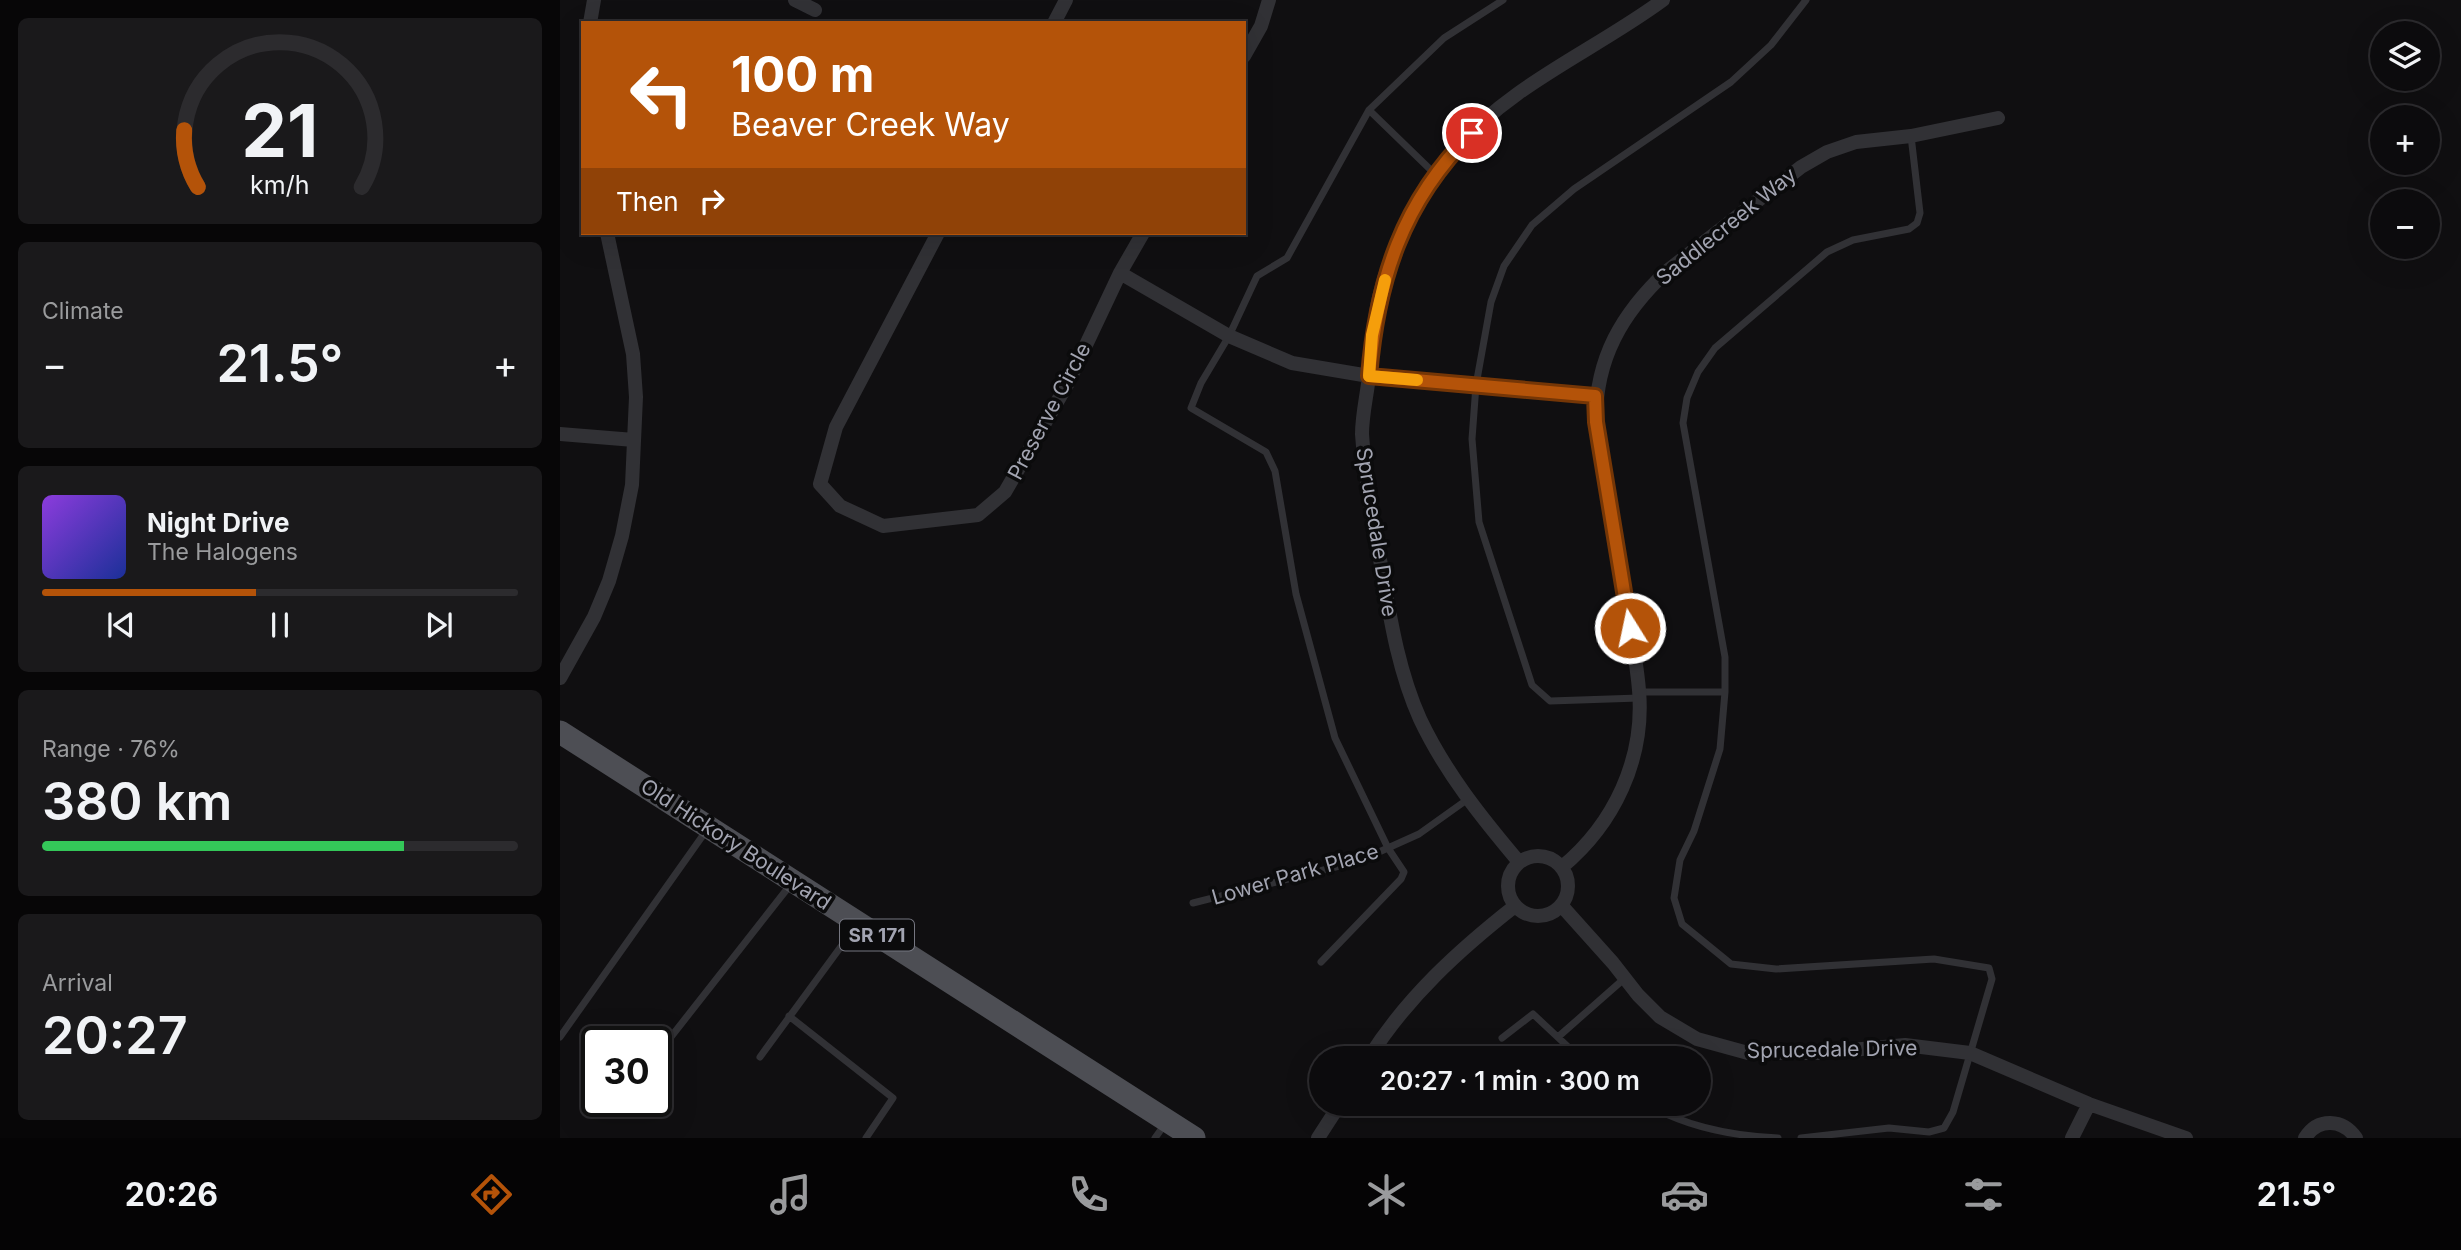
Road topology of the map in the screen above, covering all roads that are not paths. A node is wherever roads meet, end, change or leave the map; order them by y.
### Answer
1 (594, 0) edge
2 (796, 0) edge
3 (1066, 0) edge
4 (1269, 0) edge
5 (1503, 0) edge
6 (1663, 0) edge
7 (1807, 0) edge
8 (814, 10) dead end
9 (590, 21) edge
10 (1055, 21) edge
11 (1246, 53) edge
12 (1369, 110) junction
13 (1998, 118) dead end
14 (1911, 136) junction
15 (1436, 175) junction
16 (607, 235) edge
17 (937, 235) edge
18 (1142, 235) edge
19 (1120, 273) junction
20 (1229, 336) junction
21 (1369, 376) junction
22 (1476, 386) junction
23 (1595, 396) junction
24 (560, 434) edge
25 (634, 440) junction
26 (560, 678) edge
27 (1725, 692) junction
28 (1639, 695) junction
29 (560, 732) edge
30 (1468, 799) junction
31 (709, 827) junction
32 (1388, 848) junction
33 (1519, 862) junction
34 (1562, 867) junction
35 (793, 881) junction
36 (1193, 903) dead end
37 (1515, 905) junction
38 (1561, 905) junction
39 (858, 923) junction
40 (1321, 962) dead end
41 (1625, 978) junction
42 (789, 1016) junction
43 (672, 1036) edge
44 (560, 1037) edge
45 (1558, 1037) junction
46 (1502, 1038) dead end
47 (1378, 1046) edge
48 (1567, 1046) edge
49 (1970, 1052) junction
50 (760, 1058) dead end
51 (2090, 1104) junction
52 (1332, 1116) edge
53 (1670, 1116) edge
54 (1161, 1129) edge
55 (866, 1138) edge
56 (1194, 1138) edge
57 (1318, 1138) edge
58 (1778, 1138) edge
59 (1801, 1138) edge
60 (2072, 1138) edge
61 (2186, 1138) edge
62 (2305, 1138) edge
63 (2356, 1138) edge

1 - 9 street
2 - 8 street
3 - 10 street
4 - 11 street
5 - 12 lane
6 - 15 street, Sprucedale Drive
7 - 22 lane
12 - 15 lane
12 - 20 lane
13 - 14 street, Saddlecreek Way
14 - 23 street, Saddlecreek Way
14 - 27 lane
15 - 21 street, Sprucedale Drive
16 - 25 street
17 - 19 street, Preserve Circle
18 - 19 street, Preserve Circle
19 - 20 street
20 - 21 street
20 - 32 lane
21 - 22 street
21 - 30 street, Sprucedale Drive
22 - 23 street
22 - 28 lane
23 - 28 street, Saddlecreek Way
24 - 25 street
25 - 26 street
27 - 28 lane
27 - 49 lane
28 - 34 street, Saddlecreek Way
29 - 31 main road, Old Hickory Boulevard / SR 171
30 - 32 lane, Lower Park Place
30 - 33 street, Sprucedale Drive
31 - 35 main road, Old Hickory Boulevard / SR 171
31 - 44 lane
32 - 36 lane, Lower Park Place
32 - 40 lane
33 - 34 street
33 - 37 street
34 - 38 street
35 - 39 main road, Old Hickory Boulevard / SR 171
35 - 43 lane
37 - 38 street
37 - 47 street
38 - 41 street, Sprucedale Drive
39 - 42 lane
39 - 54 main road, Old Hickory Boulevard / SR 171
41 - 45 lane
41 - 49 street, Sprucedale Drive
42 - 50 lane
42 - 55 lane
45 - 46 lane
45 - 48 lane
49 - 51 street, Sprucedale Drive
49 - 59 lane
51 - 60 street
51 - 61 street, Sprucedale Drive
52 - 57 street
53 - 58 lane
54 - 56 main road, Old Hickory Boulevard / SR 171
62 - 63 street

